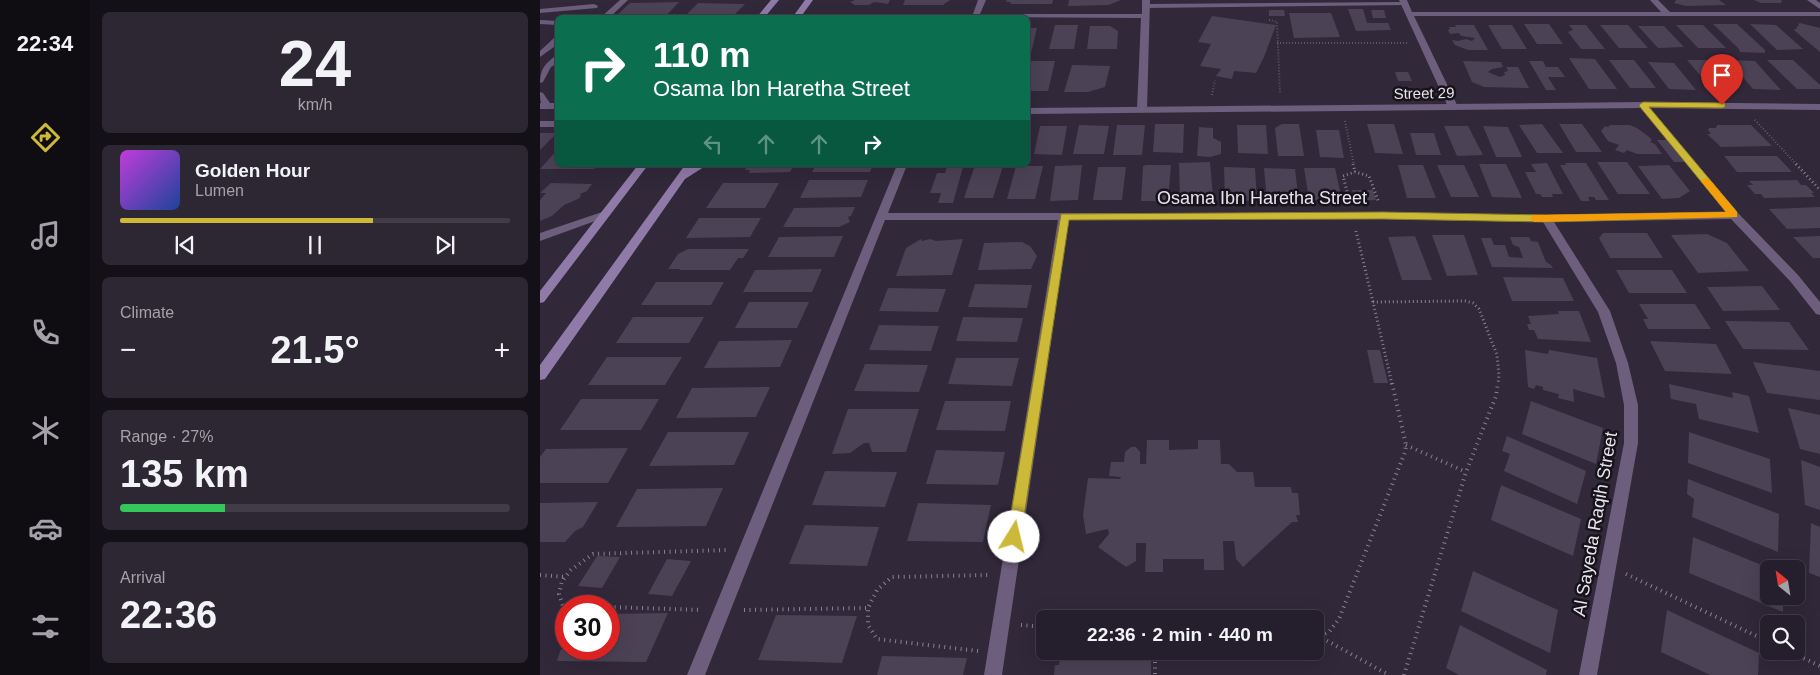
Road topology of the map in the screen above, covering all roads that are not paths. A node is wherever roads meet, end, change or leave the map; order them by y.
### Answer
1 (624, 0) edge
2 (774, 0) edge
3 (809, 0) edge
4 (982, 0) edge
5 (1654, 0) edge
6 (1811, 0) edge
7 (1404, 2) edge
8 (597, 3) edge
9 (1146, 3) edge
10 (1820, 7) edge
11 (540, 11) edge
12 (1667, 13) junction
13 (1410, 14) junction
14 (1820, 14) edge
15 (584, 15) edge
16 (607, 15) edge
17 (762, 15) edge
18 (798, 15) edge
19 (976, 15) edge
20 (1144, 16) junction
21 (1030, 17) edge
22 (540, 22) edge
23 (555, 23) edge
24 (555, 42) edge
25 (540, 55) edge
26 (555, 60) edge
27 (540, 80) edge
28 (540, 95) edge
29 (1643, 105) junction
30 (544, 106) edge
31 (1453, 106) junction
32 (1820, 107) edge
33 (1142, 109) junction
34 (1030, 110) edge
35 (540, 124) edge
36 (555, 124) edge
37 (641, 167) edge
38 (689, 167) edge
39 (699, 167) edge
40 (901, 167) edge
41 (679, 180) junction
42 (605, 214) junction
43 (1734, 215) junction
44 (1064, 216) junction
45 (881, 217) junction
46 (1546, 219) junction
47 (540, 237) edge
48 (540, 299) edge
49 (1820, 310) edge
50 (540, 375) edge
51 (696, 675) edge
52 (993, 675) edge
53 (1588, 675) edge

1 - 16 street
2 - 17 main road
3 - 18 main road
4 - 19 street
5 - 12 street
6 - 10 street
7 - 9 lane
7 - 13 street
8 - 11 street
8 - 15 street
9 - 20 street
12 - 13 street
12 - 14 street
13 - 31 street
20 - 21 street
20 - 33 street
22 - 23 street
24 - 25 street
26 - 27 street
28 - 30 street
29 - 31 street, Street 29
29 - 32 street, Street 29
29 - 43 street
31 - 33 street, Street 29
33 - 34 street, Street 29
35 - 36 street
37 - 42 main road
38 - 41 main road
39 - 41 main road
40 - 45 street
41 - 50 main road
42 - 47 street
42 - 48 main road
43 - 46 street, Osama Ibn Haretha Street
43 - 49 street
44 - 45 street, Osama Ibn Haretha Street
44 - 46 street, Osama Ibn Haretha Street
44 - 52 street
45 - 51 street
46 - 53 street, Al Sayeda Raqih Street

